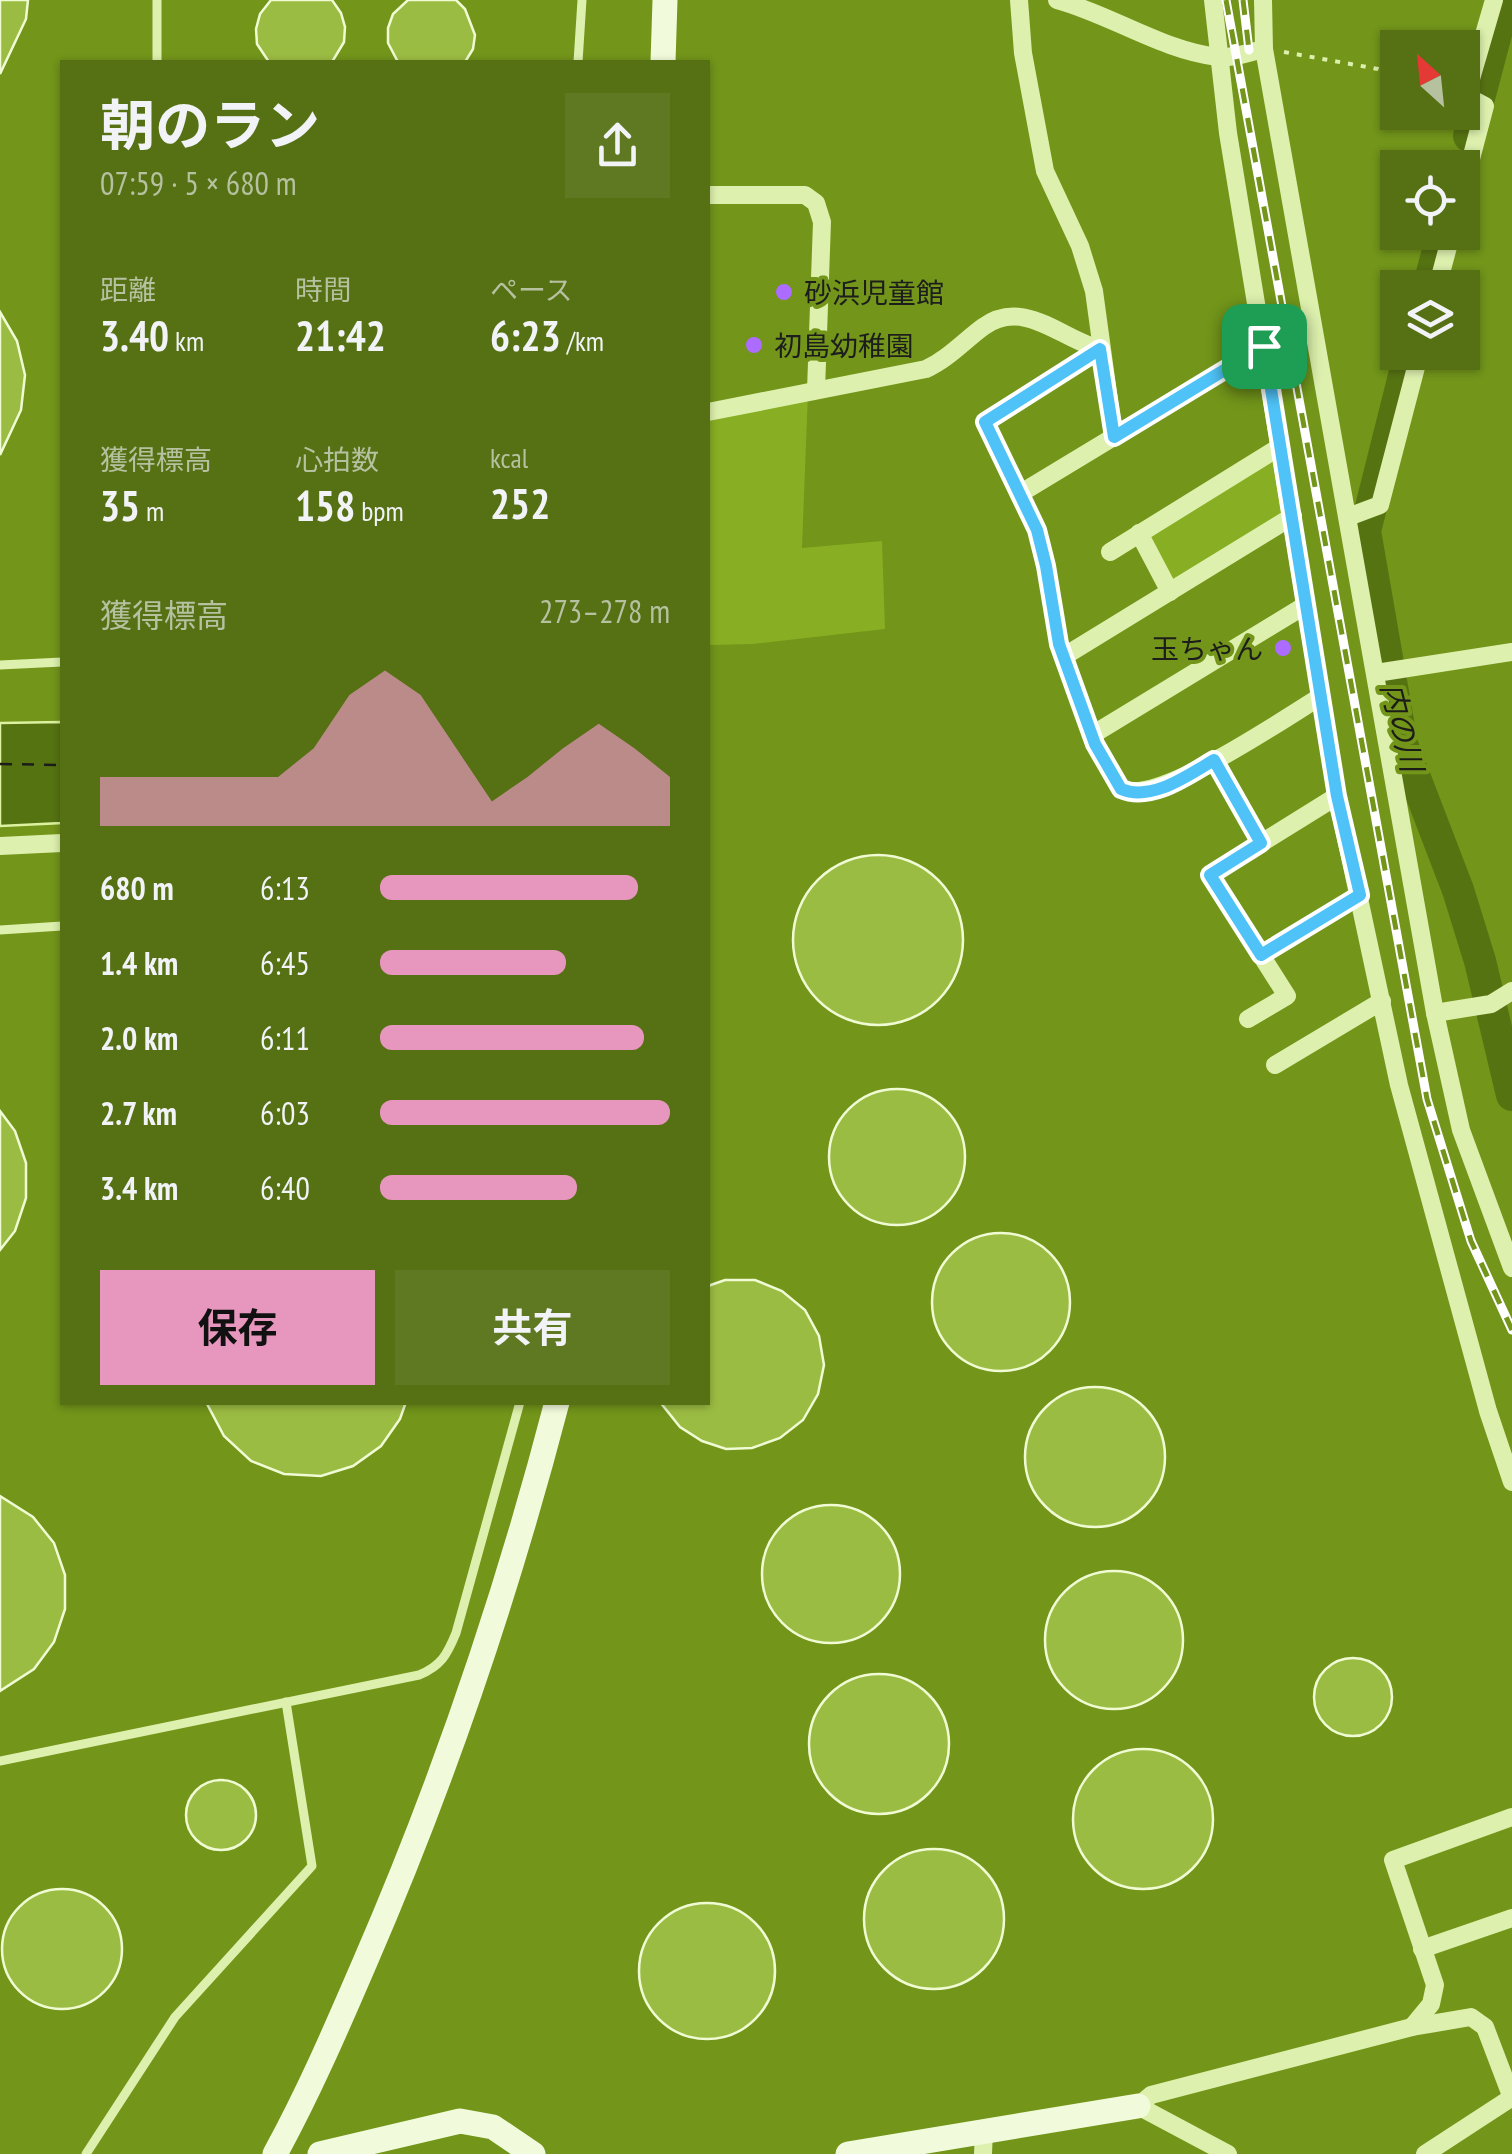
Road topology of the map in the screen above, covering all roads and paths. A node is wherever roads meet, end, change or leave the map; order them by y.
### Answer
1 (158, 0) edge
2 (582, 0) edge
3 (665, 0) edge
4 (1019, 0) edge
5 (1057, 0) edge
6 (1212, 0) edge
7 (1262, 0) edge
8 (1494, 0) edge
9 (1264, 49) junction
10 (1221, 58) junction
11 (157, 60) edge
12 (578, 60) edge
13 (662, 60) edge
14 (1380, 70) edge
15 (1474, 150) edge
16 (710, 195) edge
17 (1264, 346) junction
18 (1100, 349) junction
19 (1415, 370) edge
20 (816, 390) junction
21 (710, 412) edge
22 (1114, 437) junction
23 (1281, 446) junction
24 (1020, 493) junction
25 (1293, 516) junction
26 (1348, 517) junction
27 (1139, 534) junction
28 (1110, 552) dead end
29 (1170, 592) junction
30 (1304, 606) junction
31 (1512, 652) edge
32 (1063, 657) junction
33 (60, 662) edge
34 (0, 665) edge
35 (1376, 673) junction
36 (1320, 697) junction
37 (1092, 736) junction
38 (1214, 760) junction
39 (1337, 796) junction
40 (60, 843) edge
41 (1261, 843) junction
42 (0, 846) edge
43 (1360, 895) junction
44 (60, 926) edge
45 (0, 930) edge
46 (1261, 955) junction
47 (1512, 991) edge
48 (1382, 1002) junction
49 (1435, 1013) junction
50 (1248, 1018) dead end
51 (1275, 1065) dead end
52 (1512, 1268) edge
53 (519, 1405) edge
54 (556, 1405) edge
55 (1512, 1482) edge
56 (286, 1702) junction
57 (0, 1762) edge
58 (1512, 1817) edge
59 (1512, 1918) edge
60 (1422, 1948) junction
61 (1412, 2027) junction
62 (1512, 2098) edge
63 (1138, 2106) junction
64 (983, 2142) edge
65 (86, 2154) edge
66 (275, 2154) edge
67 (320, 2154) edge
68 (533, 2154) edge
69 (848, 2154) edge
70 (1228, 2154) edge
71 (1425, 2154) edge

1 - 11 lane
2 - 12 lane
3 - 13 street
4 - 18 street
5 - 10 street
6 - 10 street
7 - 9 street
8 - 15 street
9 - 10 street
9 - 14 path
9 - 26 street
10 - 17 street
16 - 20 street
17 - 22 street
17 - 23 street
18 - 20 street
18 - 22 street
18 - 24 street
19 - 26 street
20 - 21 street
22 - 24 street
23 - 25 street
23 - 27 street
24 - 32 street
25 - 29 street
25 - 30 street
26 - 35 street
27 - 28 street
27 - 29 street
29 - 32 street
30 - 36 street
30 - 37 street
31 - 35 street
32 - 37 street
33 - 34 lane
35 - 49 street
36 - 38 street
36 - 39 street
37 - 38 street
38 - 41 street
39 - 41 street
39 - 43 street
40 - 42 street
41 - 46 street
43 - 46 street
43 - 48 street
44 - 45 lane
46 - 50 street
47 - 49 street
48 - 51 street
48 - 55 street
49 - 52 street
53 - 56 lane
54 - 66 street
56 - 57 lane
56 - 65 lane
58 - 60 street
59 - 60 street
60 - 61 street
61 - 62 street
61 - 63 street
62 - 71 street
63 - 64 street
63 - 70 street
64 - 69 street
67 - 68 street

